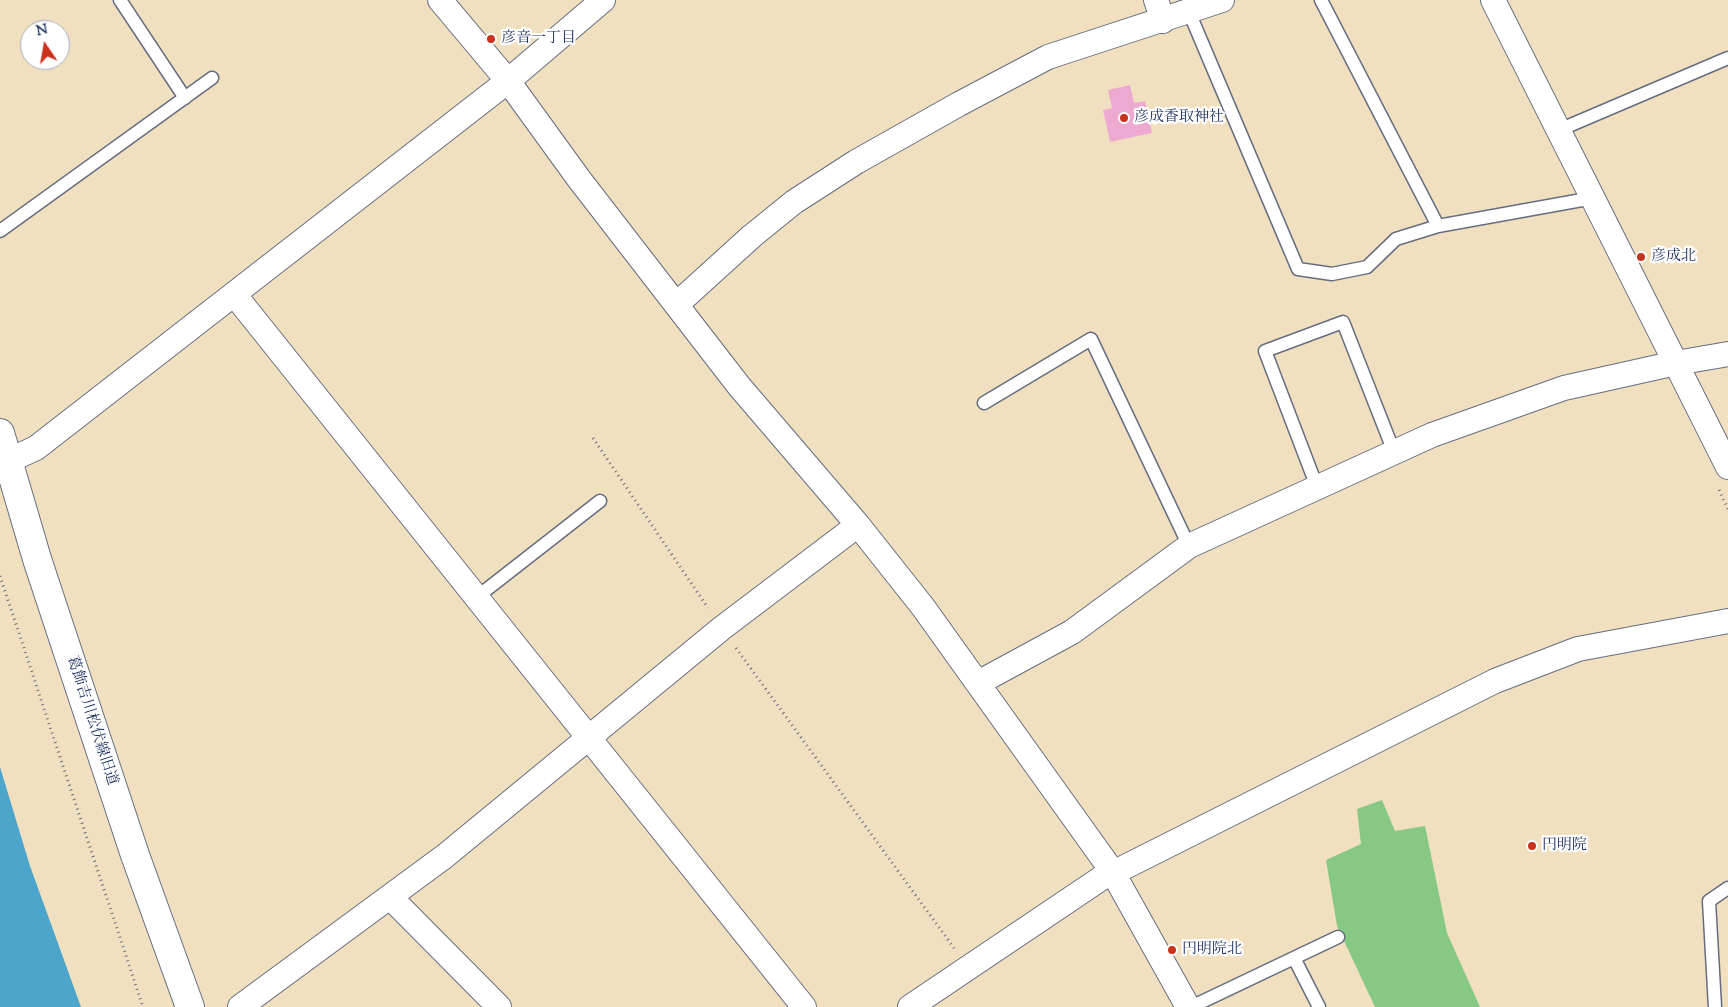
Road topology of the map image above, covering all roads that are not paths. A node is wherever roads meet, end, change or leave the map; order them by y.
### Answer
1 (120, 0) edge
2 (440, 0) edge
3 (603, 0) edge
4 (1222, 0) edge
5 (1322, 0) edge
6 (1493, 0) edge
7 (1159, 10) edge
8 (1189, 12) junction
9 (1728, 58) edge
10 (212, 78) dead end
11 (508, 81) junction
12 (185, 98) junction
13 (1559, 130) junction
14 (1593, 198) junction
15 (1438, 226) junction
16 (0, 231) edge
17 (234, 294) junction
18 (676, 304) junction
19 (1728, 354) edge
20 (1676, 363) junction
21 (984, 402) dead end
22 (0, 433) edge
23 (1394, 452) junction
24 (8, 461) junction
25 (1728, 467) edge
26 (1317, 487) junction
27 (600, 501) dead end
28 (858, 525) junction
29 (1189, 546) junction
30 (477, 597) junction
31 (1728, 621) edge
32 (978, 683) junction
33 (589, 737) junction
34 (1112, 872) junction
35 (1728, 888) edge
36 (390, 897) junction
37 (1338, 937) dead end
38 (1294, 958) junction
39 (190, 1007) edge
40 (240, 1007) edge
41 (499, 1007) edge
42 (804, 1007) edge
43 (910, 1007) edge
44 (1190, 1007) edge
45 (1319, 1007) edge
46 (1715, 1007) edge

1 - 12 lane
2 - 11 street
3 - 11 street
4 - 8 street
5 - 15 lane
6 - 13 street
7 - 8 street
7 - 18 street
8 - 15 lane
9 - 13 lane
10 - 12 lane
11 - 17 street
11 - 18 street
12 - 16 lane
13 - 14 street
14 - 15 lane
14 - 20 street
17 - 24 street
17 - 30 street
18 - 28 street
19 - 20 street
20 - 23 street
20 - 25 street
21 - 29 lane
22 - 24 street, 葛飾吉川松伏線旧道
23 - 26 street
23 - 26 lane
24 - 39 street, 葛飾吉川松伏線旧道
26 - 29 street
27 - 30 lane
28 - 32 street
28 - 33 street
29 - 32 street
30 - 33 street
31 - 34 street
32 - 34 street
33 - 36 street
33 - 42 street
34 - 43 street
34 - 44 street
35 - 46 lane
36 - 40 street
36 - 41 street
37 - 38 lane
38 - 44 lane
38 - 45 lane

